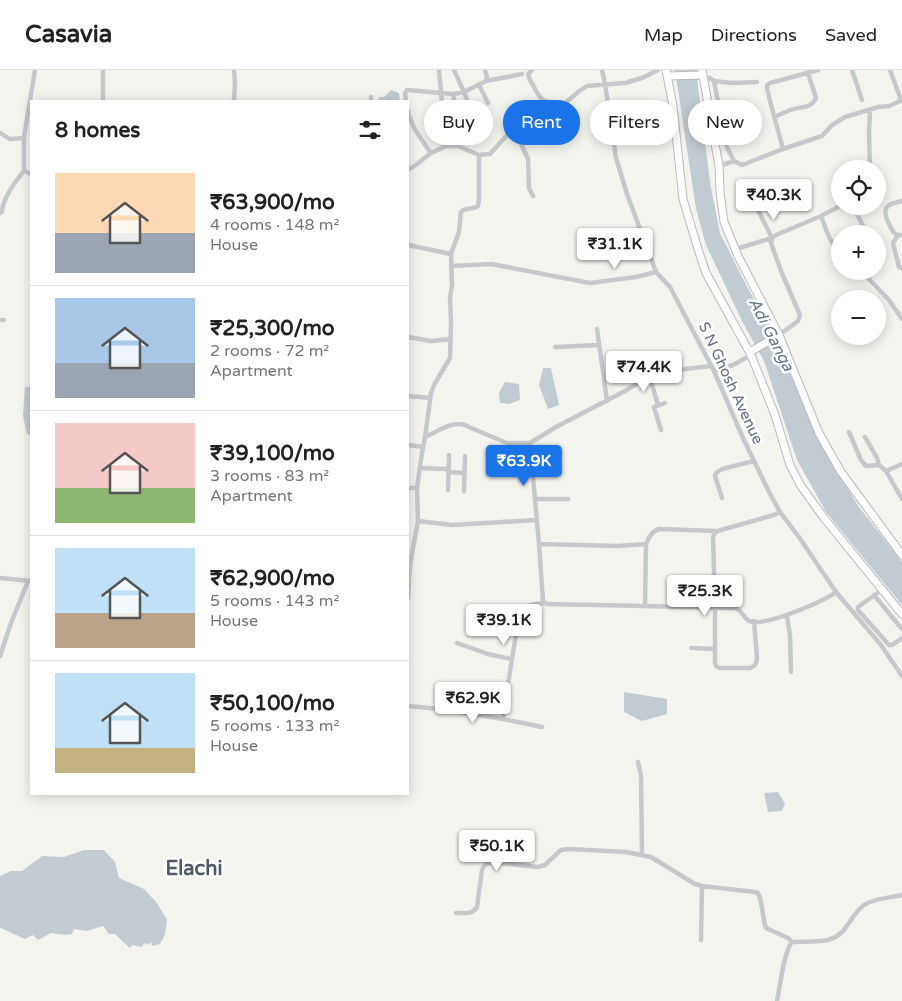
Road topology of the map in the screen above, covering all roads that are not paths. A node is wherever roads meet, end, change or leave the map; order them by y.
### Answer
1 (35, 70) edge
2 (103, 70) edge
3 (234, 70) edge
4 (439, 70) edge
5 (454, 70) edge
6 (485, 70) edge
7 (532, 70) edge
8 (602, 70) edge
9 (658, 70) edge
10 (818, 70) edge
11 (852, 70) edge
12 (890, 70) edge
13 (520, 72) edge
14 (667, 73) edge
15 (808, 73) junction
16 (703, 74) edge
17 (528, 76) junction
18 (486, 81) junction
19 (714, 81) junction
20 (757, 82) dead end
21 (605, 84) junction
22 (479, 85) junction
23 (464, 92) junction
24 (442, 93) junction
25 (453, 94) junction
26 (30, 100) edge
27 (103, 100) edge
28 (234, 100) edge
29 (406, 100) edge
30 (442, 100) edge
31 (454, 100) edge
32 (467, 100) edge
33 (486, 100) edge
34 (543, 100) edge
35 (569, 100) edge
36 (862, 100) dead end
37 (902, 100) edge
38 (30, 101) edge
39 (870, 110) junction
40 (409, 115) edge
41 (774, 117) junction
42 (0, 133) edge
43 (24, 138) junction
44 (503, 141) edge
45 (522, 145) edge
46 (783, 149) junction
47 (431, 153) junction
48 (479, 155) junction
49 (870, 160) edge
50 (734, 161) junction
51 (719, 166) junction
52 (409, 169) edge
53 (24, 171) junction
54 (30, 174) edge
55 (533, 196) dead end
56 (902, 201) edge
57 (831, 211) edge
58 (759, 212) dead end
59 (0, 213) edge
60 (821, 216) junction
61 (900, 235) edge
62 (772, 238) junction
63 (831, 241) edge
64 (409, 245) edge
65 (736, 249) junction
66 (451, 254) junction
67 (451, 266) junction
68 (902, 268) edge
69 (656, 272) junction
70 (870, 280) edge
71 (902, 319) edge
72 (597, 328) dead end
73 (777, 336) junction
74 (409, 337) edge
75 (451, 339) junction
76 (599, 345) junction
77 (555, 347) dead end
78 (750, 353) junction
79 (711, 366) junction
80 (714, 371) junction
81 (649, 375) junction
82 (409, 396) edge
83 (430, 398) junction
84 (607, 401) junction
85 (665, 403) dead end
86 (658, 405) junction
87 (661, 430) dead end
88 (849, 432) dead end
89 (425, 437) junction
90 (865, 437) dead end
91 (530, 443) junction
92 (409, 445) edge
93 (423, 447) junction
94 (448, 455) dead end
95 (465, 456) dead end
96 (754, 461) junction
97 (902, 464) edge
98 (879, 465) junction
99 (420, 468) junction
100 (448, 470) junction
101 (886, 471) junction
102 (465, 473) junction
103 (409, 488) edge
104 (417, 488) junction
105 (448, 490) dead end
106 (464, 490) dead end
107 (568, 498) dead end
108 (722, 498) dead end
109 (535, 499) junction
110 (902, 500) edge
111 (780, 512) junction
112 (536, 520) junction
113 (418, 521) junction
114 (717, 531) junction
115 (538, 544) junction
116 (646, 544) junction
117 (902, 555) edge
118 (0, 578) edge
119 (30, 581) edge
120 (409, 582) edge
121 (882, 590) junction
122 (836, 592) junction
123 (874, 595) junction
124 (543, 602) junction
125 (644, 606) junction
126 (715, 608) junction
127 (902, 614) edge
128 (787, 616) junction
129 (754, 621) junction
130 (902, 628) edge
131 (902, 638) edge
132 (456, 643) dead end
133 (691, 648) dead end
134 (715, 649) junction
135 (0, 656) edge
136 (511, 659) junction
137 (791, 672) dead end
138 (902, 676) edge
139 (409, 706) edge
140 (503, 719) junction
141 (542, 727) dead end
142 (638, 762) dead end
143 (642, 854) junction
144 (702, 886) junction
145 (902, 895) edge
146 (456, 913) dead end
147 (701, 940) dead end
148 (792, 942) junction
149 (777, 1001) edge

1 - 26 street
2 - 27 street
3 - 28 street
4 - 24 street
5 - 23 street
6 - 18 street
7 - 17 street
8 - 21 street, S N Ghosh Avenue
9 - 21 street
10 - 15 street
11 - 36 street
12 - 37 street
13 - 17 street
13 - 18 street
14 - 16 main road
14 - 78 main road
15 - 41 street
15 - 41 street
16 - 19 street
16 - 51 main road
17 - 34 street
18 - 22 street
19 - 20 street
19 - 50 street
21 - 35 street
21 - 69 street, S N Ghosh Avenue
22 - 23 street
22 - 33 street
23 - 25 street
23 - 32 street
24 - 25 street
24 - 29 street
24 - 30 street
25 - 31 street
37 - 39 street
38 - 43 street
39 - 46 street
39 - 49 street
40 - 47 street
41 - 46 street
42 - 43 street
43 - 53 street
44 - 48 street
45 - 55 street
46 - 50 street
47 - 48 street
47 - 52 street
48 - 66 street
50 - 51 street
51 - 65 main road
53 - 54 street
53 - 59 street
56 - 61 street
57 - 60 street
58 - 62 street
60 - 62 street
60 - 63 street
61 - 68 street
62 - 65 street
62 - 73 street
64 - 66 street
65 - 73 main road
66 - 67 street
67 - 69 street
67 - 75 street
69 - 79 street, S N Ghosh Avenue
70 - 71 street
72 - 76 street
73 - 78 main road
73 - 117 main road
74 - 75 street
75 - 83 street
76 - 77 street
76 - 84 street
78 - 80 street
78 - 121 main road
79 - 80 street, S N Ghosh Avenue
79 - 81 street
80 - 96 street, S N Ghosh Avenue
81 - 84 street
81 - 86 street
82 - 83 street
83 - 89 street
84 - 91 street
85 - 86 street
86 - 87 street
88 - 98 street
89 - 91 street
89 - 93 street
90 - 98 street
91 - 109 street
92 - 93 street
93 - 99 street
94 - 100 street
95 - 102 street
96 - 108 street
96 - 111 street, S N Ghosh Avenue
97 - 101 street
98 - 101 street
99 - 100 street
99 - 104 street
100 - 102 street
100 - 105 street
101 - 110 street
102 - 106 street
103 - 104 street
104 - 113 street
107 - 109 street
109 - 112 street
111 - 114 street
111 - 122 street, S N Ghosh Avenue
112 - 113 street
112 - 115 street
113 - 120 street
114 - 116 street
114 - 126 street
115 - 116 street
115 - 124 street
116 - 125 street
118 - 119 street
119 - 135 street
121 - 123 street
121 - 127 main road
122 - 128 street
122 - 138 street, S N Ghosh Avenue
123 - 130 street
123 - 131 street
124 - 125 street
124 - 136 street
125 - 126 street
126 - 129 street
126 - 134 street
128 - 129 street
128 - 137 street
129 - 134 street
132 - 136 street
133 - 134 street
136 - 140 street
139 - 140 street
140 - 141 street
142 - 143 street
143 - 144 street
143 - 146 street
144 - 147 street
144 - 148 street
145 - 148 street
148 - 149 street

